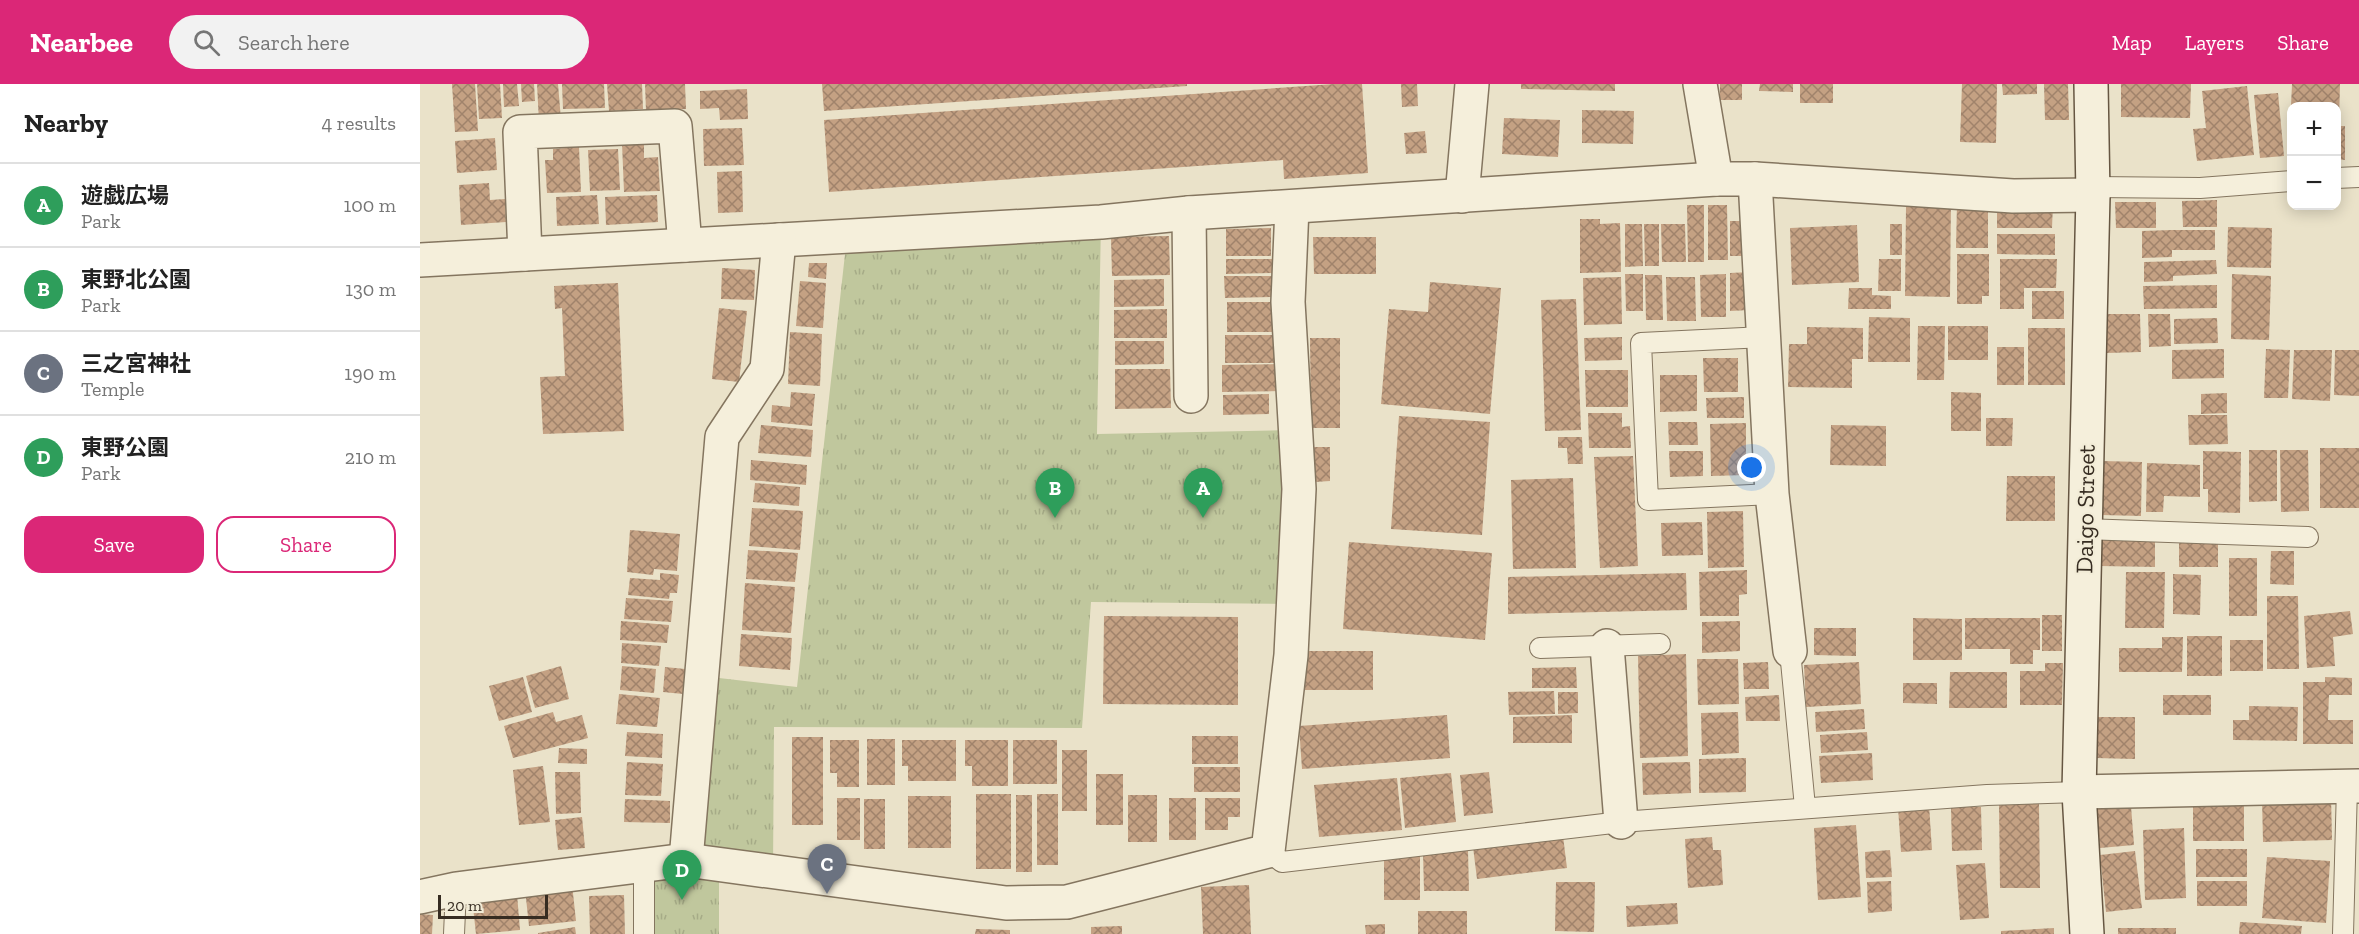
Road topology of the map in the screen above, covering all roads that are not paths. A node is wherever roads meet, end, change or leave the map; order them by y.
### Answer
1 (1472, 84) edge
2 (1700, 84) edge
3 (2091, 84) edge
4 (2359, 177) edge
5 (2341, 178) edge
6 (1716, 179) junction
7 (1755, 179) junction
8 (2287, 181) edge
9 (2092, 191) junction
10 (1462, 196) junction
11 (1292, 207) junction
12 (1190, 213) junction
13 (779, 240) junction
14 (685, 245) junction
15 (525, 254) junction
16 (420, 260) edge
17 (1764, 337) junction
18 (1191, 396) dead end
19 (1772, 494) junction
20 (2084, 529) junction
21 (2308, 537) dead end
22 (1660, 644) dead end
23 (1607, 646) junction
24 (1540, 648) dead end
25 (1790, 651) joint
26 (2353, 786) edge
27 (2079, 792) junction
28 (1805, 807) junction
29 (1621, 822) junction
30 (1268, 851) junction
31 (686, 860) junction
32 (644, 865) junction
33 (456, 889) junction
34 (420, 897) edge
35 (454, 934) edge
36 (644, 934) edge
37 (2087, 934) edge
38 (2343, 934) edge

1 - 10 street
2 - 6 street
3 - 9 street, Daigo Street
4 - 5 lane
6 - 7 street
6 - 10 street
7 - 9 street
7 - 17 street
8 - 9 lane
9 - 20 street, Daigo Street
10 - 11 street
11 - 12 street
11 - 30 street
12 - 13 street
12 - 18 street
13 - 14 street
13 - 31 street
14 - 15 street
14 - 15 street
15 - 16 street
17 - 19 street
17 - 19 lane
19 - 25 street
20 - 21 lane
20 - 27 street, Daigo Street
22 - 23 lane
23 - 24 lane
23 - 29 street
25 - 28 lane
26 - 27 street
26 - 38 lane
27 - 28 lane
27 - 37 street, Daigo Street
28 - 29 lane
29 - 30 lane
30 - 31 street
31 - 32 street
32 - 33 street
32 - 36 lane
33 - 34 street
33 - 35 lane

